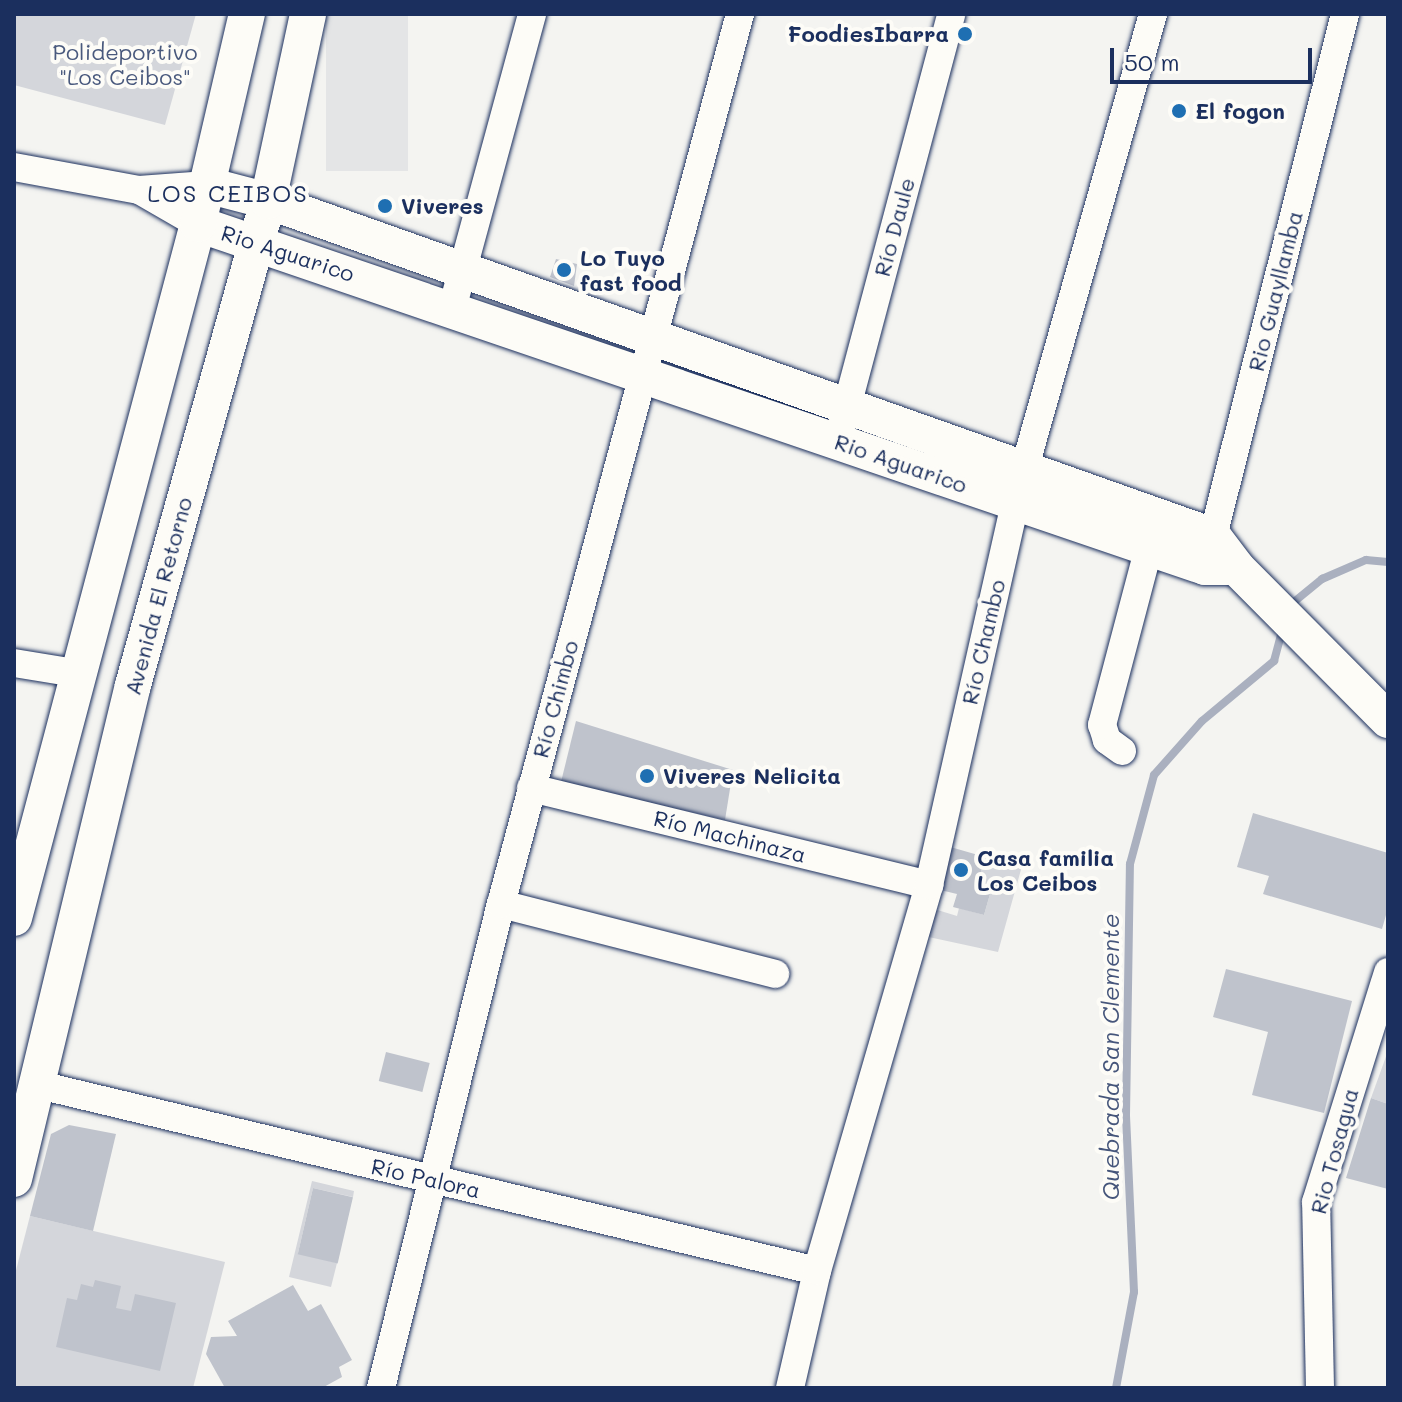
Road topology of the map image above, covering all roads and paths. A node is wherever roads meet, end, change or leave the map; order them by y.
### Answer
1 (247, 14) edge
2 (308, 14) edge
3 (532, 14) edge
4 (740, 14) edge
5 (951, 14) edge
6 (1153, 14) edge
7 (1345, 14) edge
8 (14, 167) edge
9 (207, 185) junction
10 (139, 190) junction
11 (268, 201) junction
12 (198, 224) junction
13 (255, 241) junction
14 (463, 270) junction
15 (452, 309) junction
16 (651, 337) junction
17 (641, 374) junction
18 (847, 406) junction
19 (838, 441) junction
20 (1020, 486) junction
21 (1153, 532) junction
22 (1226, 562) junction
23 (14, 663) edge
24 (75, 673) junction
25 (1388, 720) edge
26 (1122, 751) dead end
27 (531, 788) junction
28 (929, 885) junction
29 (501, 904) junction
30 (14, 918) edge
31 (1388, 972) edge
32 (775, 974) dead end
33 (35, 1084) junction
34 (14, 1179) edge
35 (433, 1179) junction
36 (817, 1271) junction
37 (1320, 1386) edge
38 (381, 1388) edge
39 (790, 1388) edge

1 - 9 main road
2 - 11 main road, Avenida El Retorno
3 - 14 street
4 - 16 street, Río Chimbo
5 - 18 street, Río Daule
6 - 20 street, Río Chambo
7 - 22 street, Rio Guayllamba
8 - 10 street
9 - 10 street, Rio Aguarico
9 - 11 main road, Rio Aguarico
9 - 12 main road
10 - 12 street, Rio Aguarico
11 - 13 main road, Avenida El Retorno
11 - 14 main road, Rio Aguarico
12 - 13 main road, Rio Aguarico
12 - 24 main road
13 - 15 main road, Rio Aguarico
13 - 33 main road, Avenida El Retorno
14 - 15 street
14 - 16 main road, Rio Aguarico
15 - 17 main road, Rio Aguarico
16 - 17 street, Río Chimbo
16 - 18 main road, Rio Aguarico
17 - 19 main road, Rio Aguarico
17 - 27 street, Río Chimbo
18 - 19 street, Río Daule
18 - 20 main road, Rio Aguarico
19 - 20 main road, Rio Aguarico
20 - 21 main road, Rio Aguarico
20 - 28 street, Río Chambo
21 - 22 main road, Rio Aguarico
21 - 26 street
22 - 25 main road
23 - 24 street
24 - 30 main road
27 - 28 street, Río Machinaza
27 - 29 street, Río Chimbo
28 - 36 street, Río Chambo
29 - 32 street
29 - 35 street, Río Chimbo
31 - 37 street, Rio Tosagua
33 - 34 main road, Avenida El Retorno
33 - 35 street, Río Palora
35 - 36 street, Río Palora
35 - 38 street, Río Chimbo
36 - 39 street, Río Chambo

